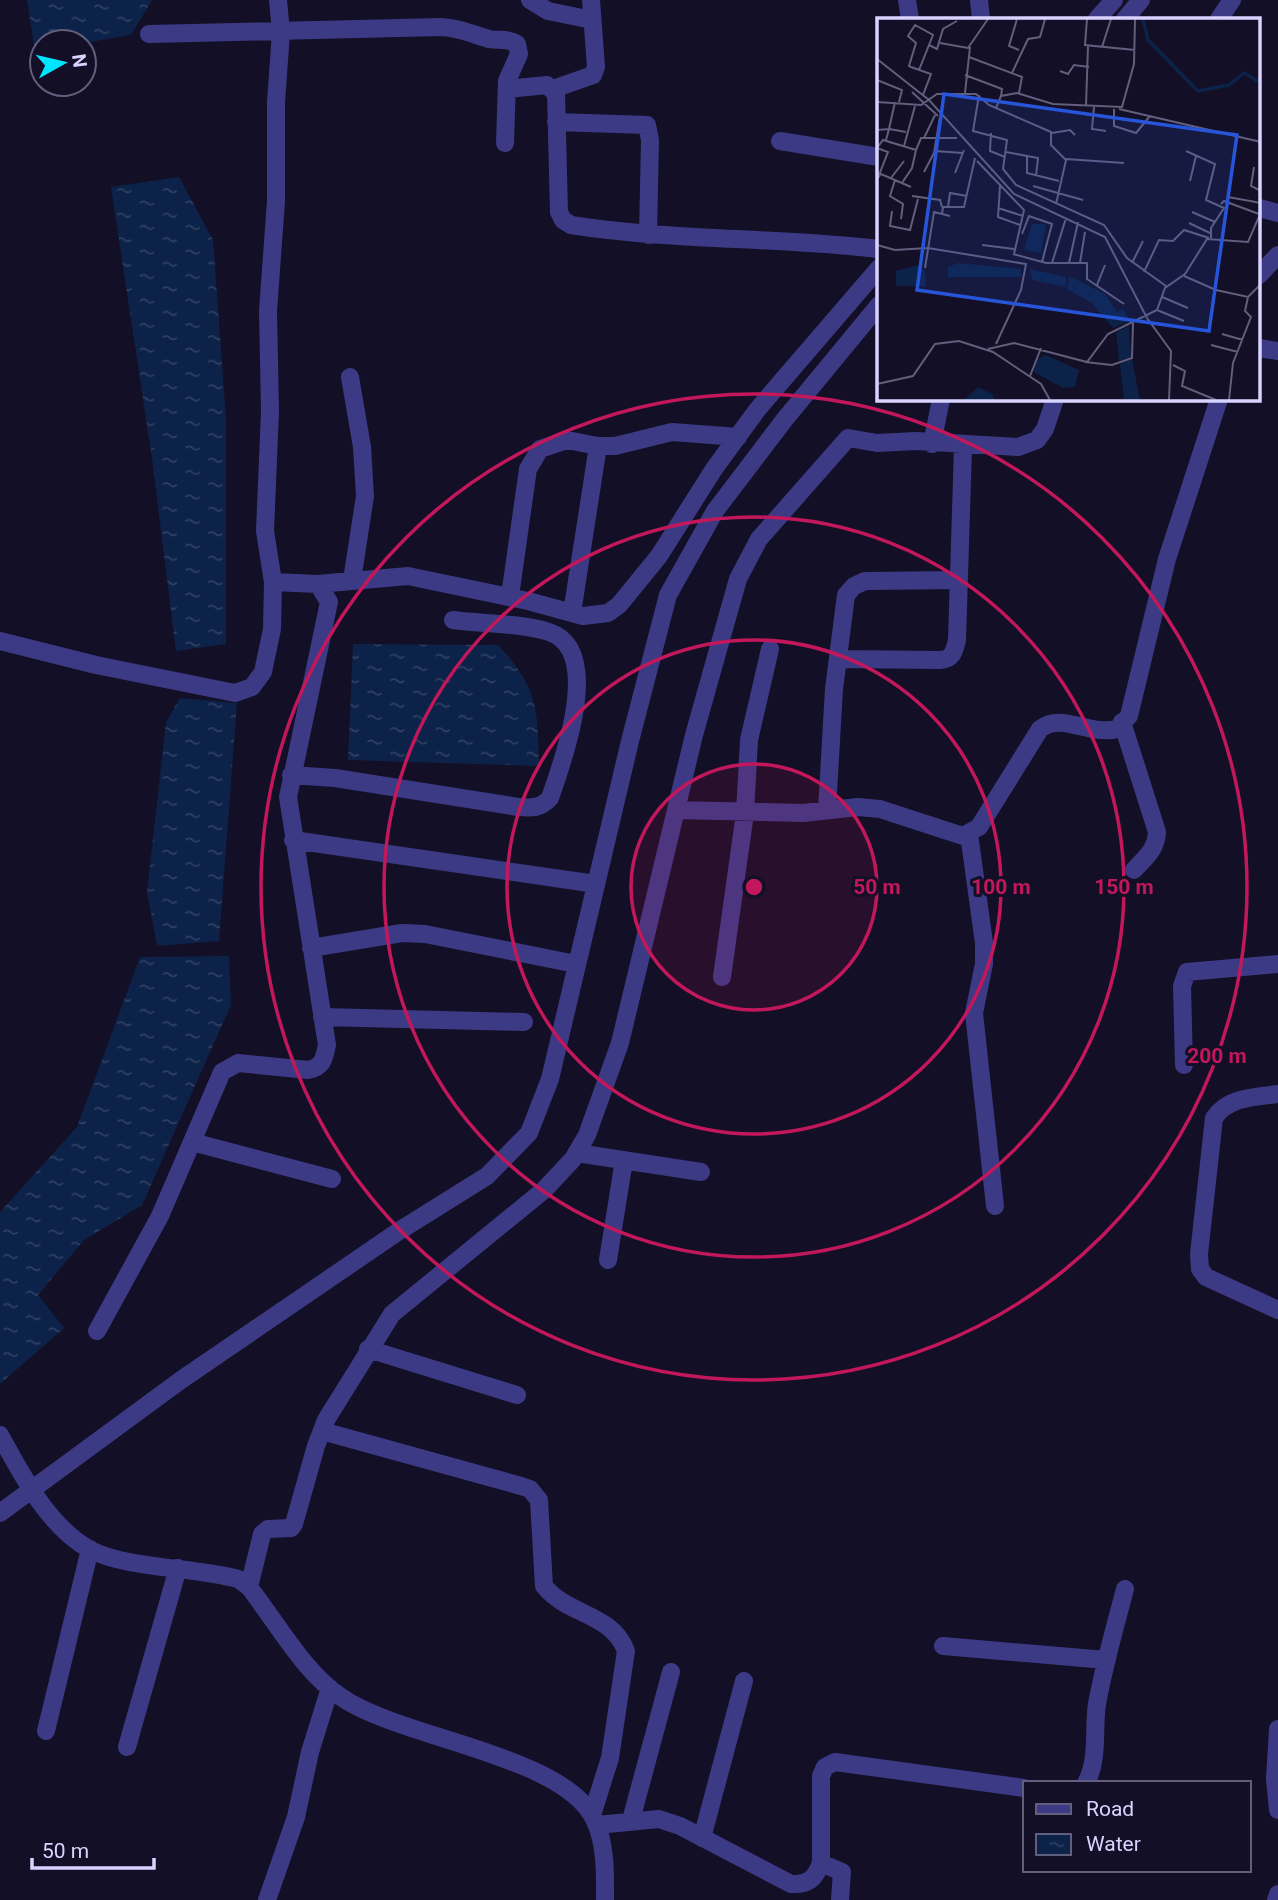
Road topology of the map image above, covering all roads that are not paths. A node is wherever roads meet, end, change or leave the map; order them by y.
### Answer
1 (278, 0) edge
2 (530, 0) edge
3 (591, 0) edge
4 (907, 0) edge
5 (979, 0) edge
6 (1114, 0) edge
7 (1141, 0) edge
8 (1233, 0) edge
9 (910, 18) edge
10 (981, 18) edge
11 (1098, 18) edge
12 (1126, 18) edge
13 (1220, 18) edge
14 (592, 20) junction
15 (281, 33) junction
16 (149, 34) dead end
17 (507, 89) junction
18 (553, 89) junction
19 (556, 122) junction
20 (780, 141) dead end
21 (505, 143) dead end
22 (877, 157) edge
23 (1260, 208) edge
24 (1278, 213) edge
25 (648, 235) junction
26 (877, 249) edge
27 (1278, 255) edge
28 (877, 270) edge
29 (1260, 274) edge
30 (877, 306) edge
31 (1260, 348) edge
32 (1278, 351) edge
33 (350, 376) dead end
34 (941, 401) edge
35 (1054, 401) edge
36 (1218, 401) edge
37 (738, 437) junction
38 (932, 444) junction
39 (598, 446) junction
40 (963, 446) junction
41 (352, 580) junction
42 (959, 580) junction
43 (273, 582) junction
44 (318, 584) junction
45 (510, 596) junction
46 (572, 613) junction
47 (453, 620) dead end
48 (0, 641) edge
49 (769, 649) dead end
50 (838, 659) junction
51 (1122, 722) junction
52 (291, 775) junction
53 (676, 810) junction
54 (827, 810) junction
55 (744, 813) junction
56 (969, 834) junction
57 (293, 840) junction
58 (1134, 870) dead end
59 (596, 884) junction
60 (311, 948) junction
61 (576, 964) junction
62 (1278, 964) edge
63 (722, 977) dead end
64 (322, 1017) junction
65 (524, 1021) dead end
66 (1184, 1065) dead end
67 (1278, 1094) edge
68 (192, 1142) junction
69 (577, 1153) junction
70 (624, 1160) junction
71 (701, 1172) dead end
72 (332, 1180) dead end
73 (995, 1206) dead end
74 (608, 1260) dead end
75 (1278, 1310) edge
76 (97, 1331) dead end
77 (368, 1349) junction
78 (517, 1395) dead end
79 (322, 1431) junction
80 (0, 1435) edge
81 (27, 1483) junction
82 (0, 1513) edge
83 (90, 1549) junction
84 (178, 1568) junction
85 (248, 1587) junction
86 (1125, 1589) dead end
87 (943, 1646) dead end
88 (1106, 1660) junction
89 (671, 1672) dead end
90 (744, 1681) dead end
91 (330, 1688) junction
92 (1278, 1729) edge
93 (46, 1731) dead end
94 (127, 1747) dead end
95 (1087, 1781) edge
96 (1023, 1788) edge
97 (1278, 1810) edge
98 (594, 1820) junction
99 (631, 1820) junction
100 (702, 1838) junction
101 (821, 1863) junction
102 (1278, 1894) edge
103 (267, 1900) edge
104 (605, 1900) edge
105 (840, 1900) edge
106 (1276, 1900) edge

1 - 15 street
2 - 14 street
3 - 14 street
4 - 9 street
5 - 10 street
6 - 11 street
7 - 12 street
8 - 13 street
14 - 18 street
15 - 16 street
15 - 17 street
15 - 43 street
17 - 18 street
17 - 21 street
18 - 19 street
19 - 25 street
19 - 25 street
20 - 22 street
23 - 24 street
25 - 26 street
27 - 29 street
28 - 37 street
30 - 59 street
31 - 32 street
33 - 41 street
34 - 38 street
35 - 40 street
36 - 51 street
37 - 39 street
37 - 46 street
38 - 40 street
38 - 53 street
39 - 45 street
39 - 46 street
40 - 42 street
41 - 44 street
41 - 45 street
42 - 50 street
42 - 50 street
43 - 44 street
43 - 48 street
44 - 52 street
45 - 46 street
47 - 52 street
49 - 55 street
50 - 54 street
51 - 56 street
51 - 58 street
52 - 57 street
53 - 55 street
53 - 69 street
54 - 55 street
54 - 56 street
55 - 63 street
56 - 73 street
57 - 59 street
57 - 60 street
59 - 61 street
60 - 61 street
60 - 64 street
61 - 81 street
62 - 66 street
64 - 65 street
64 - 68 street
67 - 75 street
68 - 72 street
68 - 76 street
69 - 70 street
69 - 77 street
70 - 71 street
70 - 74 street
77 - 78 street
77 - 79 street
79 - 85 street
79 - 98 street
80 - 81 street
81 - 82 street
81 - 83 street
83 - 84 street
83 - 93 street
84 - 85 street
84 - 94 street
85 - 91 street
86 - 88 street
87 - 88 street
88 - 95 street
89 - 99 street
90 - 100 street
91 - 98 street
91 - 103 street
92 - 97 street
96 - 101 street
98 - 99 street
98 - 104 street
99 - 100 street
100 - 101 street
101 - 105 street
102 - 106 street

